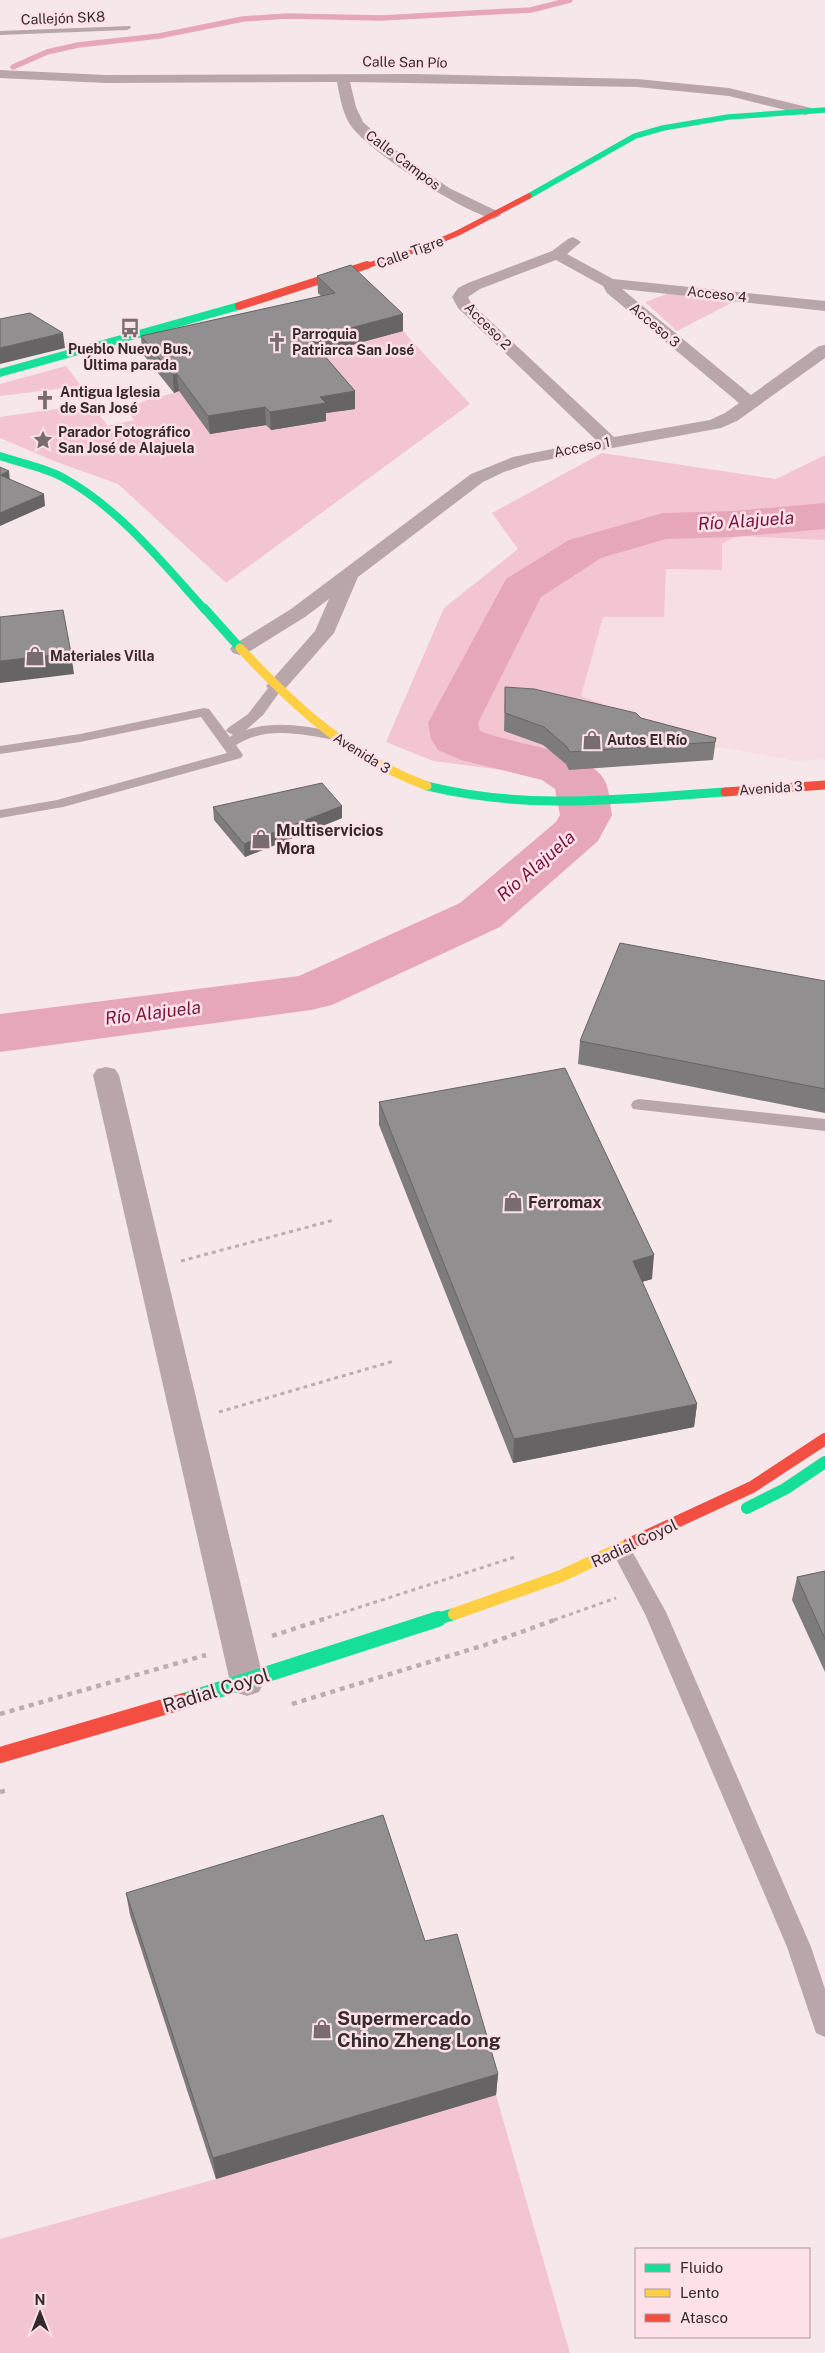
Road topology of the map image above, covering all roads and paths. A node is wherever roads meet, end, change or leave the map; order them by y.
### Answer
1 (127, 28) dead end
2 (0, 33) edge
3 (0, 74) edge
4 (343, 78) junction
5 (825, 110) edge
6 (806, 111) junction
7 (494, 215) junction
8 (573, 242) dead end
9 (557, 254) junction
10 (609, 283) junction
11 (825, 306) edge
12 (825, 350) edge
13 (0, 374) edge
14 (749, 402) junction
15 (609, 442) junction
16 (0, 456) edge
17 (351, 572) junction
18 (240, 649) junction
19 (277, 686) junction
20 (334, 736) junction
21 (225, 739) junction
22 (0, 750) edge
23 (825, 785) edge
24 (0, 814) edge
25 (106, 1075) dead end
26 (639, 1105) dead end
27 (825, 1126) edge
28 (334, 1220) dead end
29 (152, 1268) junction
30 (394, 1361) dead end
31 (187, 1421) junction
32 (825, 1439) edge
33 (825, 1462) edge
34 (744, 1500) junction
35 (526, 1553) dead end
36 (630, 1557) joint
37 (431, 1621) junction
38 (271, 1637) dead end
39 (215, 1653) dead end
40 (247, 1682) junction
41 (0, 1714) edge
42 (0, 1755) edge
43 (825, 2025) edge

1 - 2 lane, Callejón SK8
3 - 4 street, Calle San Pío
4 - 6 street, Calle San Pío
4 - 7 street, Calle Campos
5 - 6 street, Calle Tigre
6 - 7 street, Calle Tigre
7 - 13 street, Calle Tigre
8 - 9 street, Acceso 2
9 - 10 street, Acceso 3
9 - 15 street, Acceso 2
10 - 11 street, Acceso 4
10 - 14 street, Acceso 3
12 - 14 street, Acceso 1
14 - 15 street, Acceso 1
15 - 17 street, Acceso 1
16 - 18 street, Avenida 3
17 - 18 street, Acceso 1
17 - 19 street, Acceso 1
18 - 19 street, Avenida 3
19 - 20 street, Avenida 3
19 - 21 lane
20 - 21 lane
20 - 23 street, Avenida 3
21 - 22 lane
21 - 24 lane
25 - 29 street
26 - 27 lane
28 - 29 path
29 - 31 street
30 - 31 path
31 - 40 street
32 - 34 street, Radial Coyol
33 - 34 street
34 - 37 street, Radial Coyol
35 - 38 path
36 - 37 street, Radial Coyol
36 - 43 lane
37 - 40 street, Radial Coyol
39 - 41 path
40 - 42 street, Radial Coyol

